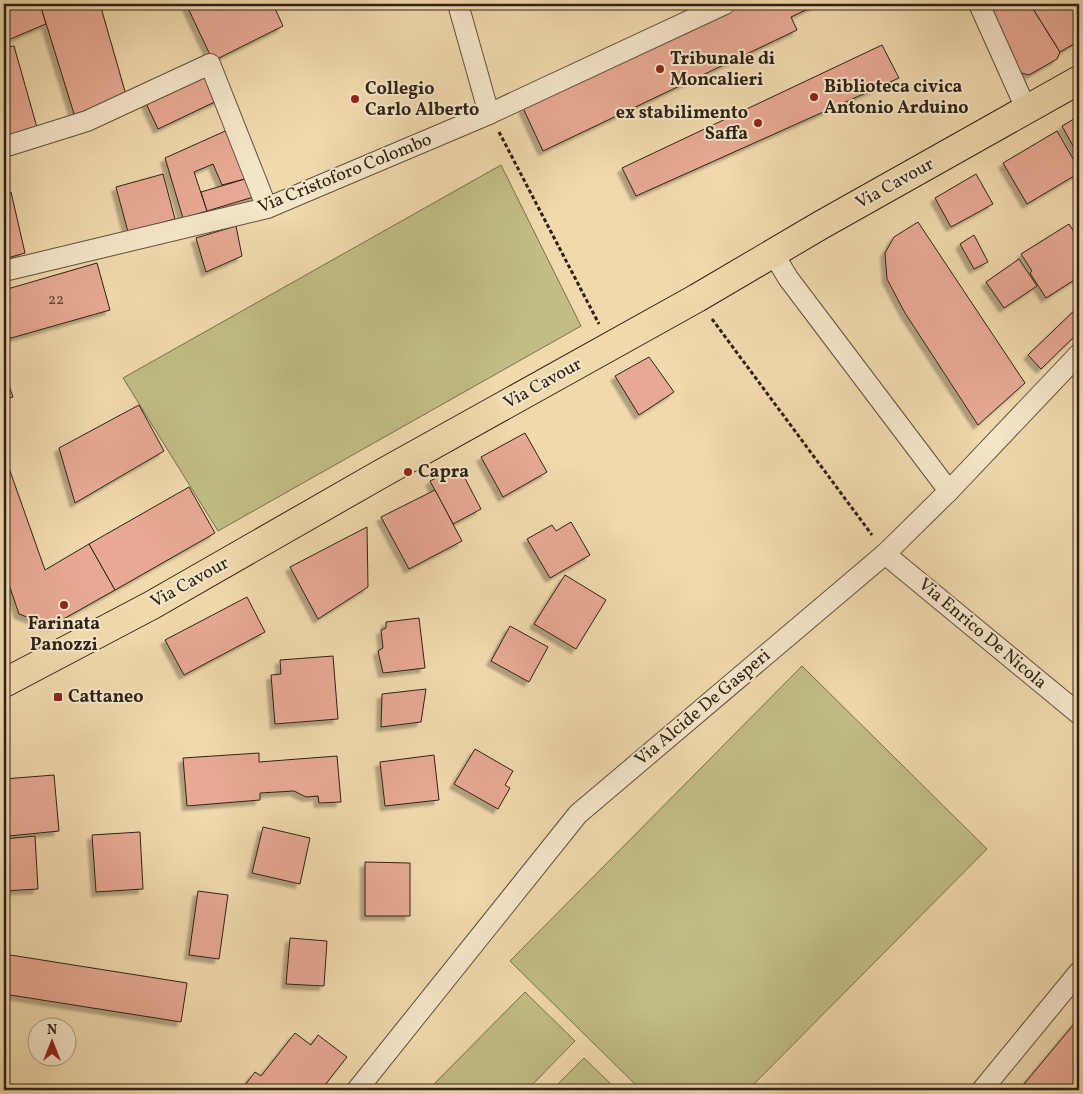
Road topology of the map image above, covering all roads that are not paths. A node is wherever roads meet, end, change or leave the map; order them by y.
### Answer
1 (458, 4) edge
2 (725, 4) edge
3 (978, 4) edge
4 (1079, 80) edge
5 (1027, 111) junction
6 (489, 114) junction
7 (4, 145) edge
8 (267, 208) junction
9 (773, 253) junction
10 (4, 272) edge
11 (1079, 354) edge
12 (949, 491) junction
13 (885, 554) junction
14 (6, 675) edge
15 (1079, 714) edge
16 (1079, 972) edge
17 (357, 1090) edge
18 (982, 1090) edge

1 - 6 street
2 - 6 street, Via Cristoforo Colombo
3 - 5 street
4 - 5 main road, Via Cavour
5 - 9 main road, Via Cavour
6 - 8 street, Via Cristoforo Colombo
7 - 8 street
8 - 10 street, Via Cristoforo Colombo
9 - 12 street
9 - 14 main road, Via Cavour
11 - 12 street, Via Alcide De Gasperi
12 - 13 street, Via Alcide De Gasperi
13 - 15 street, Via Enrico De Nicola
13 - 17 street, Via Alcide De Gasperi
16 - 18 street

